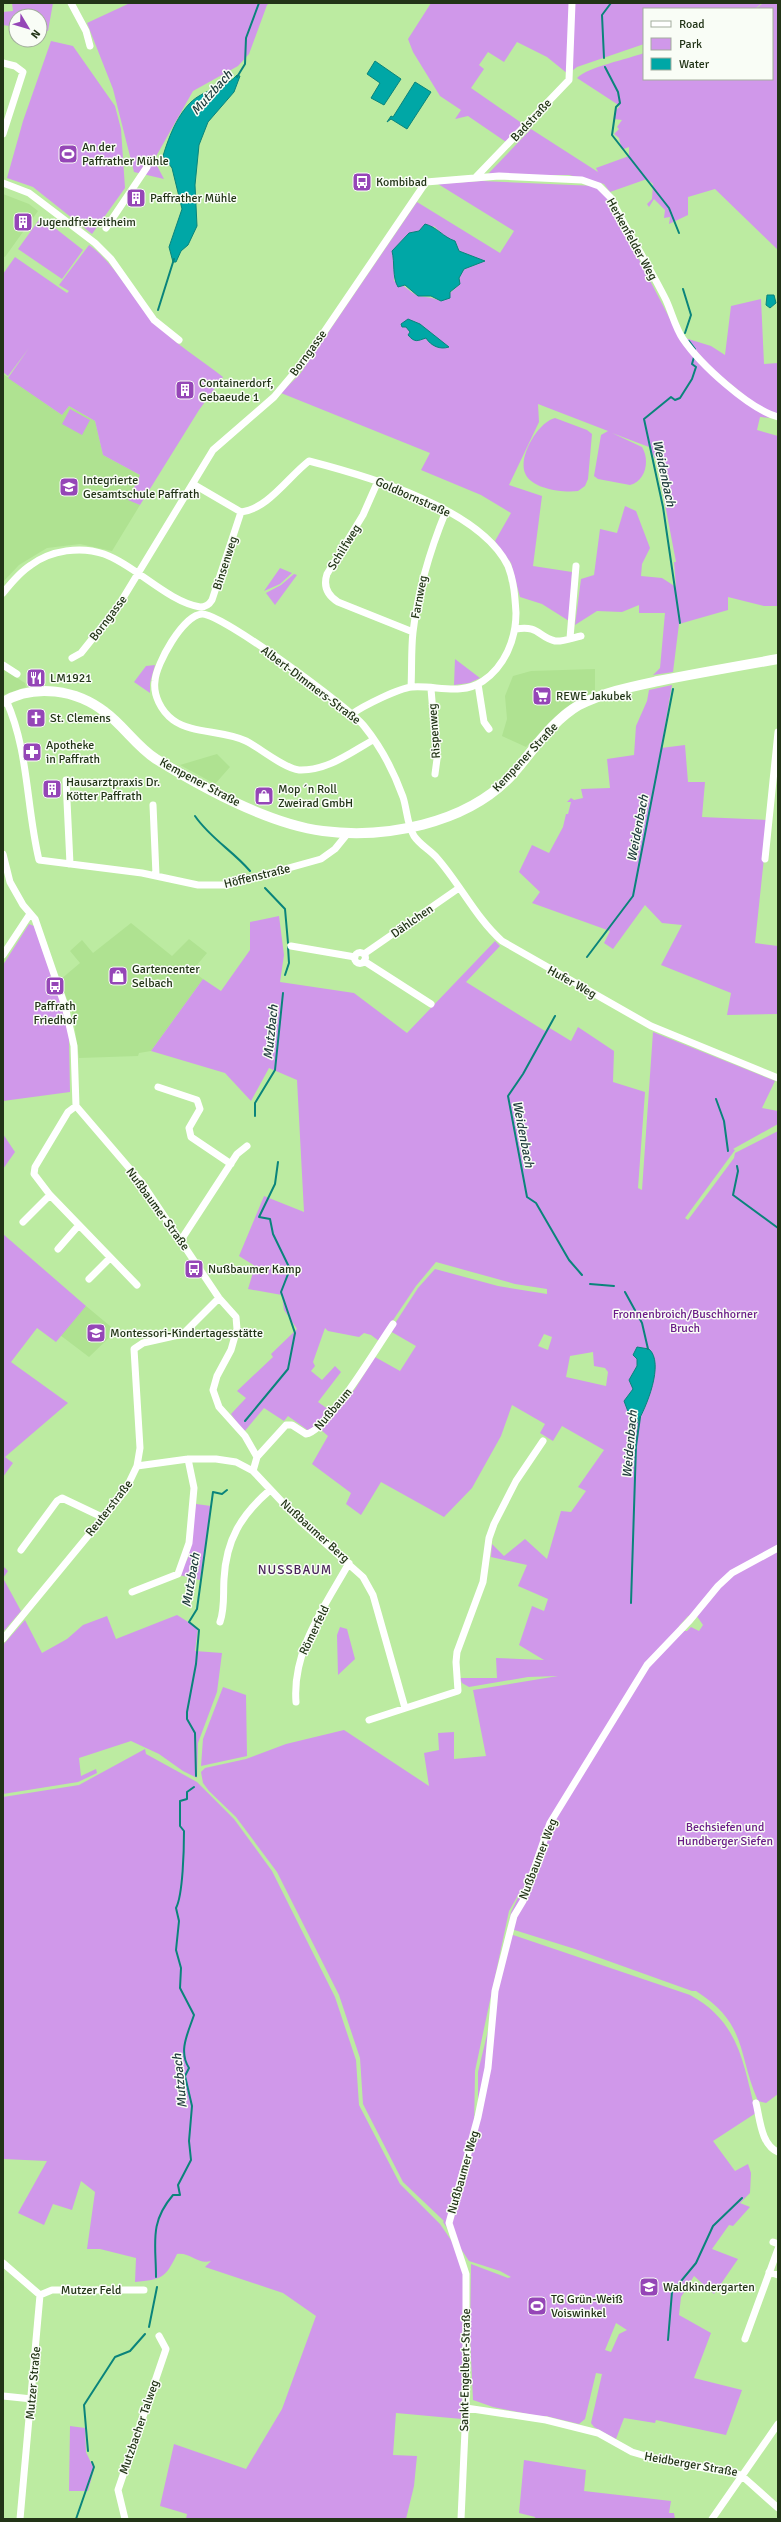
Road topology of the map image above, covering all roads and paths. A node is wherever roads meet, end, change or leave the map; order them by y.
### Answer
1 (71, 3) edge
2 (572, 3) edge
3 (90, 46) dead end
4 (3, 63) edge
5 (3, 134) edge
6 (147, 167) dead end
7 (476, 177) junction
8 (426, 182) joint
9 (3, 183) edge
10 (106, 228) dead end
11 (179, 340) dead end
12 (778, 417) edge
13 (378, 481) junction
14 (193, 484) junction
15 (446, 511) junction
16 (241, 512) junction
17 (576, 566) dead end
18 (138, 573) junction
19 (3, 593) edge
20 (201, 610) junction
21 (516, 629) junction
22 (413, 632) junction
23 (581, 636) dead end
24 (570, 638) junction
25 (72, 658) dead end
26 (778, 659) edge
27 (3, 665) edge
28 (17, 674) dead end
29 (478, 684) junction
30 (411, 687) junction
31 (431, 689) junction
32 (5, 701) edge
33 (352, 714) junction
34 (489, 729) dead end
35 (778, 732) edge
36 (373, 740) junction
37 (435, 774) dead end
38 (66, 780) dead end
39 (153, 805) dead end
40 (410, 827) junction
41 (348, 833) junction
42 (3, 854) edge
43 (765, 860) dead end
44 (70, 864) junction
45 (156, 875) junction
46 (459, 888) junction
47 (30, 914) junction
48 (290, 946) dead end
49 (3, 955) edge
50 (364, 958) junction
51 (431, 1004) dead end
52 (778, 1078) edge
53 (158, 1088) dead end
54 (76, 1106) junction
55 (247, 1146) dead end
56 (231, 1164) junction
57 (50, 1195) junction
58 (23, 1222) dead end
59 (79, 1225) junction
60 (181, 1240) junction
61 (58, 1250) dead end
62 (110, 1258) junction
63 (89, 1279) dead end
64 (137, 1284) dead end
65 (220, 1298) junction
66 (393, 1324) dead end
67 (543, 1441) dead end
68 (256, 1457) junction
69 (188, 1459) junction
70 (137, 1466) junction
71 (253, 1471) junction
72 (270, 1490) junction
73 (102, 1517) junction
74 (778, 1548) edge
75 (21, 1550) dead end
76 (349, 1563) junction
77 (132, 1592) dead end
78 (220, 1622) dead end
79 (3, 1639) edge
80 (296, 1702) dead end
81 (406, 1708) junction
82 (369, 1720) dead end
83 (756, 2103) dead end
84 (778, 2152) edge
85 (449, 2223) joint
86 (778, 2249) edge
87 (3, 2263) edge
88 (769, 2272) junction
89 (778, 2275) edge
90 (144, 2290) dead end
91 (40, 2295) junction
92 (159, 2336) dead end
93 (746, 2339) dead end
94 (3, 2396) edge
95 (32, 2399) junction
96 (466, 2408) junction
97 (778, 2424) edge
98 (741, 2475) junction
99 (778, 2508) edge
100 (20, 2519) edge
101 (125, 2519) edge
102 (461, 2519) edge
103 (712, 2519) edge

1 - 3 street
2 - 7 street, Badstraße
4 - 5 street
6 - 10 street
7 - 8 street, Herkenfelder Weg
7 - 12 street, Herkenfelder Weg
8 - 14 street, Borngasse
9 - 11 street
13 - 15 street, Goldbornstraße
13 - 16 street, Goldbornstraße
13 - 22 street, Schilfweg
14 - 16 street
14 - 18 street, Borngasse
15 - 21 street, Goldbornstraße
15 - 22 street, Farnweg
16 - 20 street, Binsenweg
17 - 24 street
18 - 19 street
18 - 20 street, Albert-Dimmers-Straße
18 - 25 street, Borngasse
20 - 33 street, Albert-Dimmers-Straße
20 - 36 street, Binsenweg
21 - 24 street
21 - 29 street, Goldbornstraße
22 - 30 street, Farnweg
23 - 24 street
26 - 40 main road, Kempener Straße
27 - 28 street
29 - 31 street, Goldbornstraße
29 - 34 street
30 - 31 street, Goldbornstraße
30 - 33 street, Goldbornstraße
31 - 37 street, Rispenweg
32 - 41 main road, Kempener Straße
32 - 44 street, Höffenstraße
33 - 36 street, Albert-Dimmers-Straße
35 - 43 street
36 - 40 street, Albert-Dimmers-Straße
38 - 44 street
39 - 45 street
40 - 41 main road, Kempener Straße
40 - 46 street, Hufer Weg
41 - 45 street, Höffenstraße
42 - 47 street
44 - 45 street, Höffenstraße
46 - 50 street, Dählchen
46 - 52 street, Hufer Weg
47 - 49 street
47 - 54 street
48 - 50 street, Dählchen
50 - 51 street
53 - 56 street
54 - 57 street
54 - 60 street, Nußbaumer Straße
55 - 56 street
56 - 60 street
57 - 58 street
57 - 59 street
59 - 61 street
59 - 62 street
60 - 65 street, Nußbaumer Straße
62 - 63 street
62 - 64 street
65 - 68 street, Nußbaumer Straße
65 - 70 street, Reuterstraße
66 - 68 street, Nußbaum
67 - 81 street
68 - 71 street
69 - 70 street, Nußbaumer Berg
69 - 71 street, Nußbaumer Berg
69 - 77 street
70 - 73 street, Reuterstraße
71 - 72 street, Nußbaumer Berg
72 - 76 street, Nußbaumer Berg
72 - 78 street
73 - 75 street
73 - 79 street, Reuterstraße
74 - 85 street, Nußbaumer Weg
76 - 80 street, Römerfeld
76 - 81 street, Nußbaumer Berg
81 - 82 street
83 - 84 street
85 - 96 street, Sankt-Engelbert-Straße
86 - 88 street
87 - 91 street
88 - 89 street
88 - 93 street
90 - 91 street, Mutzer Feld
91 - 95 street, Mutzer Straße
92 - 101 street, Mutzbacher Talweg
94 - 95 street
95 - 100 street, Mutzer Straße
96 - 98 street, Heidberger Straße
96 - 102 street, Sankt-Engelbert-Straße
97 - 98 street, Heidberger Straße
98 - 99 street
98 - 103 street

